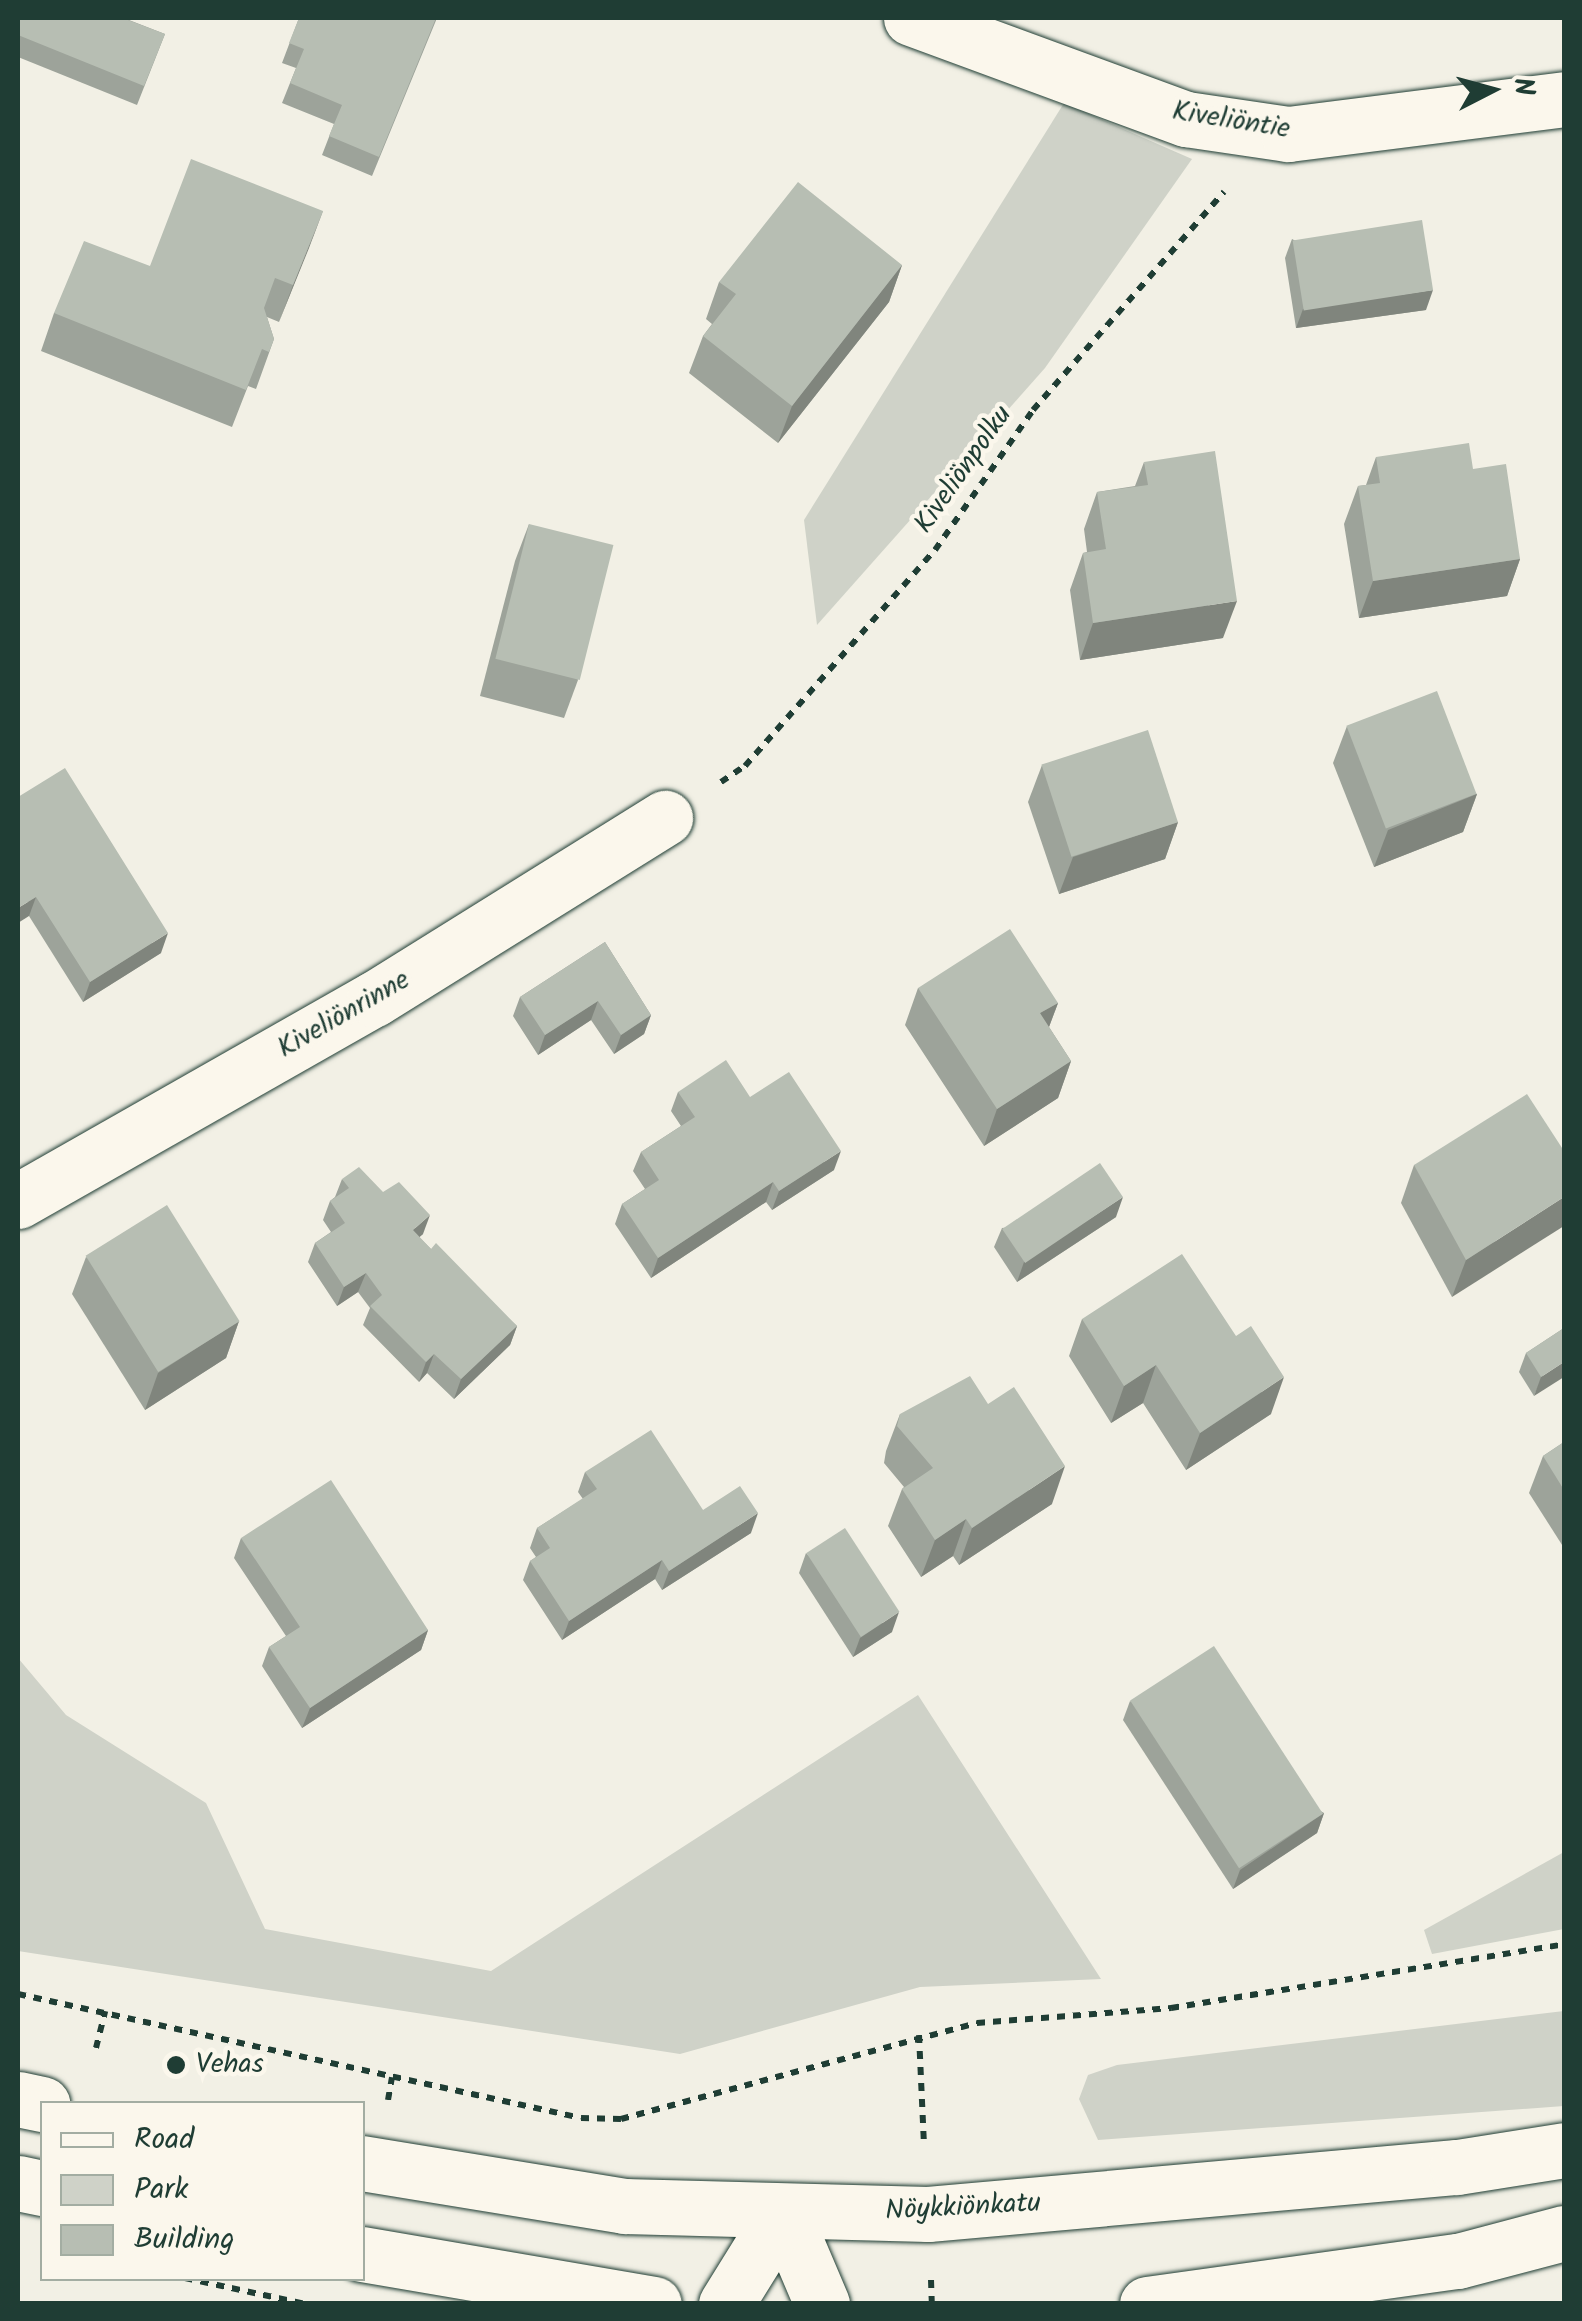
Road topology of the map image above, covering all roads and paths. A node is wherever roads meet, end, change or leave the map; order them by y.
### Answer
1 (911, 18) edge
2 (1564, 104) edge
3 (1288, 134) junction
4 (666, 818) joint
5 (18, 1201) edge
6 (1564, 1944) edge
7 (18, 1994) edge
8 (105, 2011) junction
9 (919, 2035) junction
10 (96, 2048) dead end
11 (392, 2077) junction
12 (386, 2109) dead end
13 (1564, 2150) edge
14 (924, 2159) dead end
15 (365, 2163) edge
16 (783, 2212) junction
17 (1564, 2233) edge
18 (365, 2255) edge
19 (199, 2281) edge
20 (305, 2304) edge
21 (654, 2304) edge
22 (726, 2304) edge
23 (822, 2304) edge
24 (1147, 2304) edge

1 - 3 main road, Kiveliöntie
2 - 3 main road, Kiveliöntie
3 - 4 path, Kiveliönpolku
4 - 5 main road, Kiveliönrinne
6 - 9 path
7 - 8 path
8 - 10 path
8 - 11 path
9 - 11 path
9 - 14 path
11 - 12 path
13 - 16 main road, Nöykkiönkatu
15 - 16 main road, Nöykkiönkatu
16 - 22 main road
16 - 23 main road
17 - 24 main road
18 - 21 main road
19 - 20 path

